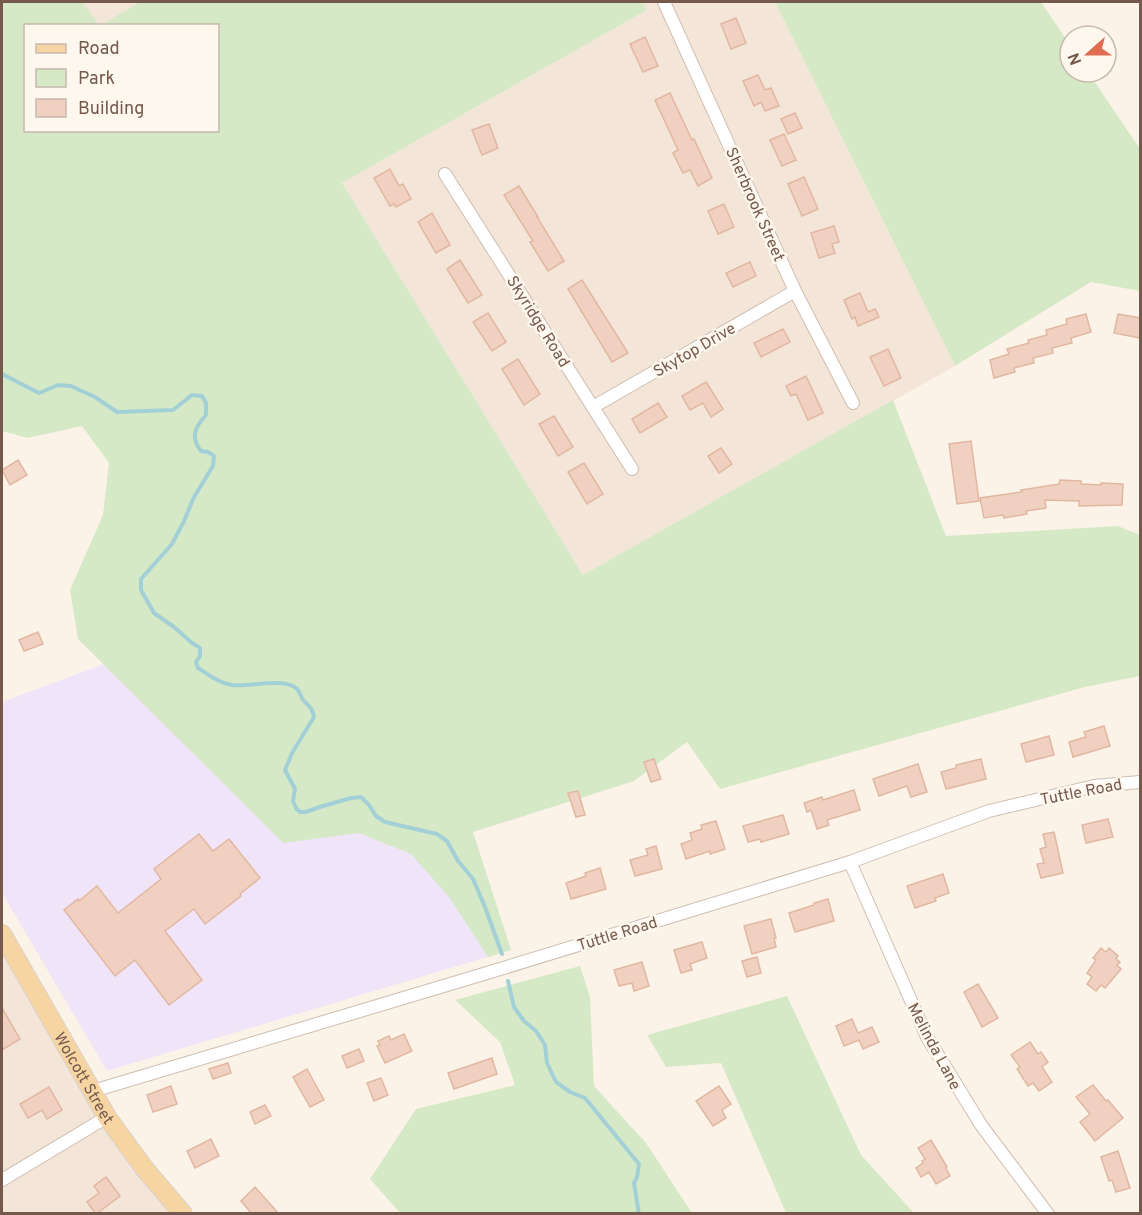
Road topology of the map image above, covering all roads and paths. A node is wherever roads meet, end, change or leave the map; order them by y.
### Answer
1 (664, 2) edge
2 (445, 174) dead end
3 (795, 291) junction
4 (852, 403) dead end
5 (593, 407) junction
6 (632, 469) dead end
7 (1140, 782) edge
8 (850, 862) junction
9 (2, 934) edge
10 (93, 1092) junction
11 (108, 1117) junction
12 (2, 1180) edge
13 (183, 1214) edge
14 (1048, 1214) edge

1 - 3 street, Sherbrook Street
2 - 5 street, Skyridge Road
3 - 4 street, Sherbrook Street
3 - 5 street, Skytop Drive
5 - 6 street, Skyridge Road
7 - 8 street, Tuttle Road
8 - 10 street, Tuttle Road
8 - 14 street, Melinda Lane
9 - 10 main road, Wolcott Street
10 - 11 main road, Wolcott Street
11 - 12 street
11 - 13 main road, Wolcott Street

